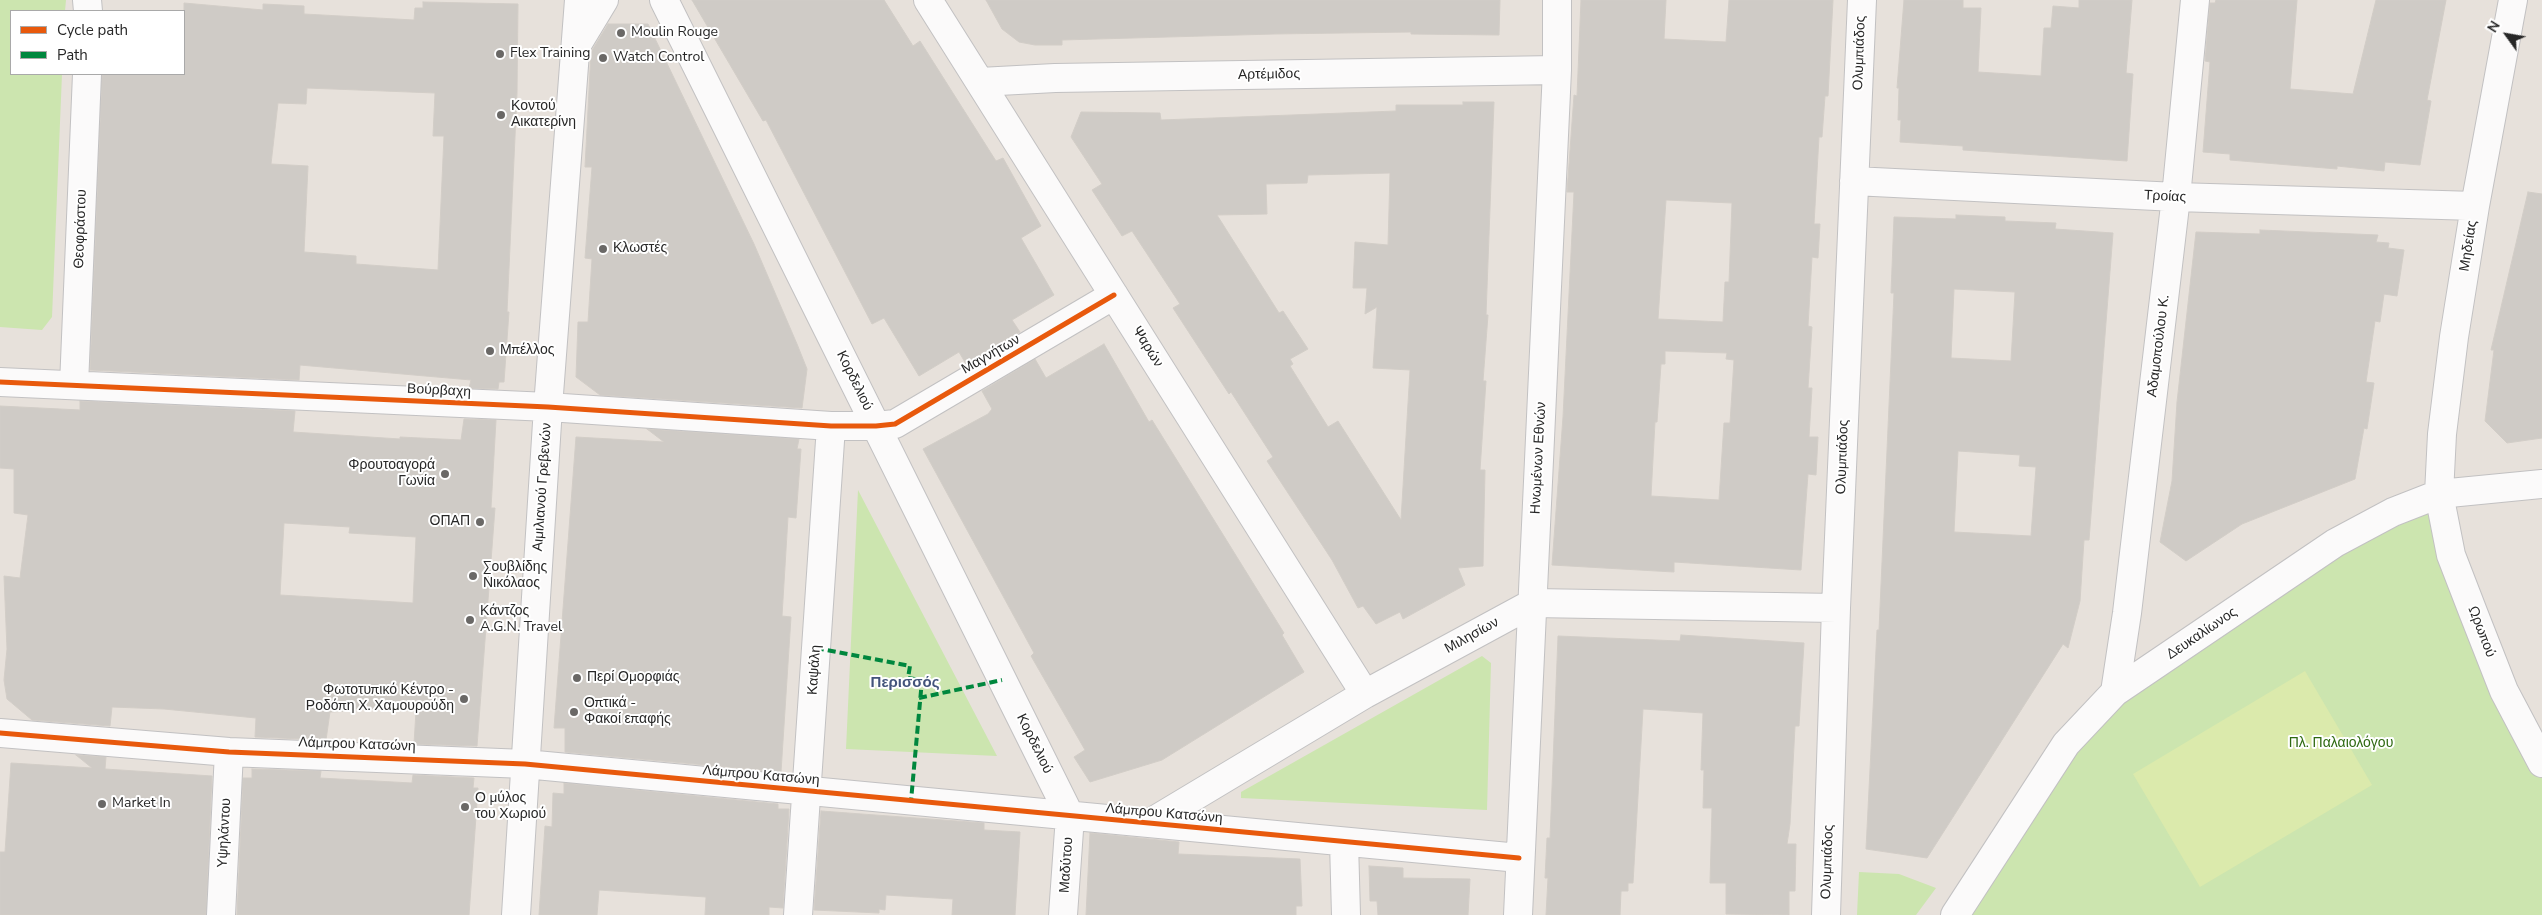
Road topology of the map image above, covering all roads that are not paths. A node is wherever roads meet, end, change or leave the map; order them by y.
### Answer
1 (579, 0) edge
2 (604, 0) edge
3 (664, 0) edge
4 (928, 0) edge
5 (1557, 0) edge
6 (1862, 0) edge
7 (2195, 0) edge
8 (2513, 0) edge
9 (575, 49) junction
10 (1558, 70) junction
11 (87, 75) edge
12 (980, 82) junction
13 (1854, 181) junction
14 (2176, 197) junction
15 (2475, 206) junction
16 (1114, 295) junction
17 (0, 382) edge
18 (74, 385) junction
19 (548, 407) junction
20 (831, 426) junction
21 (876, 426) junction
22 (2542, 484) edge
23 (2439, 494) junction
24 (1533, 603) junction
25 (1836, 608) junction
26 (2115, 692) junction
27 (1365, 694) junction
28 (0, 733) edge
29 (229, 752) junction
30 (2542, 763) edge
31 (525, 764) junction
32 (807, 791) junction
33 (1070, 816) junction
34 (1150, 823) junction
35 (1344, 842) junction
36 (1518, 858) junction
37 (220, 915) edge
38 (516, 915) edge
39 (798, 915) edge
40 (1063, 915) edge
41 (1346, 915) edge
42 (1518, 915) edge
43 (1826, 915) edge
44 (1955, 915) edge

1 - 9 street, Αιμιλιανού Γρεβενών
2 - 9 street
3 - 21 street, Κορδελιού
4 - 12 street, Ψαρών
5 - 10 street, Ηνωμένων Εθνών
6 - 13 street, Ολυμπιάδος
7 - 14 street, Αδαμοπούλου Κ.
8 - 15 street, Μηδείας
9 - 19 street, Αιμιλιανού Γρεβενών
10 - 12 street, Αρτέμιδος
10 - 24 street, Ηνωμένων Εθνών
11 - 18 street, Θεοφράστου
12 - 16 street, Ψαρών
13 - 14 street, Τροίας
13 - 25 street, Ολυμπιάδος
14 - 15 street, Τροίας
14 - 26 street, Αδαμοπούλου Κ.
15 - 23 street, Μηδείας
16 - 21 street, Μαγνήτων
16 - 27 street, Ψαρών
17 - 18 street, Βούρβαχη
18 - 19 street, Βούρβαχη
19 - 20 street, Βούρβαχη
19 - 31 street, Αιμιλιανού Γρεβενών
20 - 21 street, Βούρβαχη
20 - 32 street, Καψάλη
21 - 33 street, Κορδελιού
22 - 23 street, Δευκαλίωνος
23 - 26 street, Δευκαλίωνος
23 - 30 street, Ωρωπού
24 - 25 street, Μιλησίων
24 - 27 street, Μιλησίων
24 - 36 street, Ηνωμένων Εθνών
25 - 43 street, Ολυμπιάδος
26 - 44 street, Δευκαλίωνος
27 - 34 street, Μιλησίων
28 - 29 street, Λάμπρου Κατσώνη
29 - 31 street, Λάμπρου Κατσώνη
29 - 37 street, Υψηλάντου
31 - 32 street, Λάμπρου Κατσώνη
31 - 38 street, Αιμιλιανού Γρεβενών
32 - 33 street, Λάμπρου Κατσώνη
32 - 39 street, Καψάλη
33 - 34 street, Λάμπρου Κατσώνη
33 - 40 street, Μαδύτου
34 - 35 street, Λάμπρου Κατσώνη
35 - 36 street, Λάμπρου Κατσώνη
35 - 41 street
36 - 42 street, Ηνωμένων Εθνών

